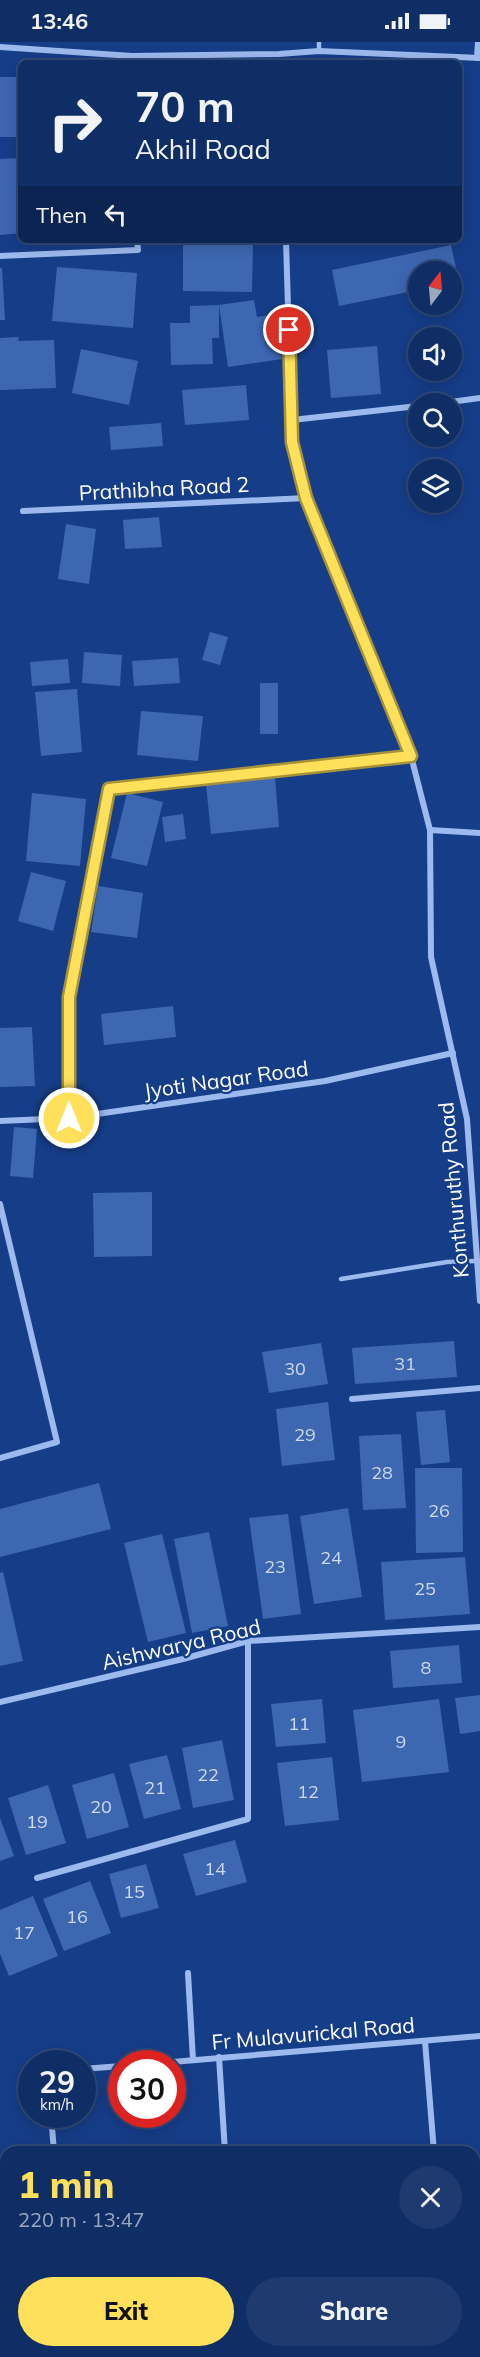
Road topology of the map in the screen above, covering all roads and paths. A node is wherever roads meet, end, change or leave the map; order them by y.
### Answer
1 (319, 42) edge
2 (478, 42) edge
3 (0, 47) edge
4 (319, 51) junction
5 (279, 54) junction
6 (479, 58) edge
7 (132, 60) edge
8 (279, 60) edge
9 (137, 243) edge
10 (286, 243) edge
11 (0, 256) edge
12 (480, 399) edge
13 (462, 401) edge
14 (408, 407) edge
15 (292, 420) junction
16 (306, 498) junction
17 (23, 511) dead end
18 (411, 756) junction
19 (430, 830) junction
20 (480, 833) edge
21 (453, 1053) junction
22 (69, 1118) junction
23 (0, 1121) edge
24 (0, 1204) edge
25 (476, 1261) junction
26 (341, 1279) dead end
27 (480, 1301) edge
28 (480, 1388) edge
29 (352, 1399) dead end
30 (0, 1458) edge
31 (480, 1627) edge
32 (248, 1641) junction
33 (0, 1702) edge
34 (37, 1878) dead end
35 (188, 1973) dead end
36 (480, 2036) edge
37 (424, 2041) junction
38 (219, 2056) junction
39 (193, 2060) junction
40 (186, 2061) edge
41 (52, 2128) edge
42 (54, 2146) edge
43 (225, 2146) edge
44 (433, 2146) edge

1 - 4 lane
2 - 6 street
3 - 7 street
4 - 5 street
4 - 6 street
5 - 7 street
5 - 8 street
9 - 11 street
10 - 15 street, Konthuruthy Road
12 - 13 street
14 - 15 street
15 - 16 street, Konthuruthy Road
16 - 17 street, Prathibha Road 2
16 - 18 street, Konthuruthy Road
18 - 19 street, Konthuruthy Road
18 - 22 street
19 - 20 street
19 - 21 street, Konthuruthy Road
21 - 22 street, Jyoti Nagar Road
21 - 25 street, Konthuruthy Road
22 - 23 street, Jyoti Nagar Road
24 - 30 street
25 - 26 lane
25 - 27 street, Konthuruthy Road
28 - 29 street
31 - 32 street, Aishwarya Road
32 - 33 street, Aishwarya Road
32 - 34 street
35 - 39 street
36 - 37 street, Fr Mulavurickal Road
37 - 38 street, Fr Mulavurickal Road
37 - 44 street
38 - 39 street, Fr Mulavurickal Road
38 - 43 street
39 - 40 street, Fr Mulavurickal Road
41 - 42 street

